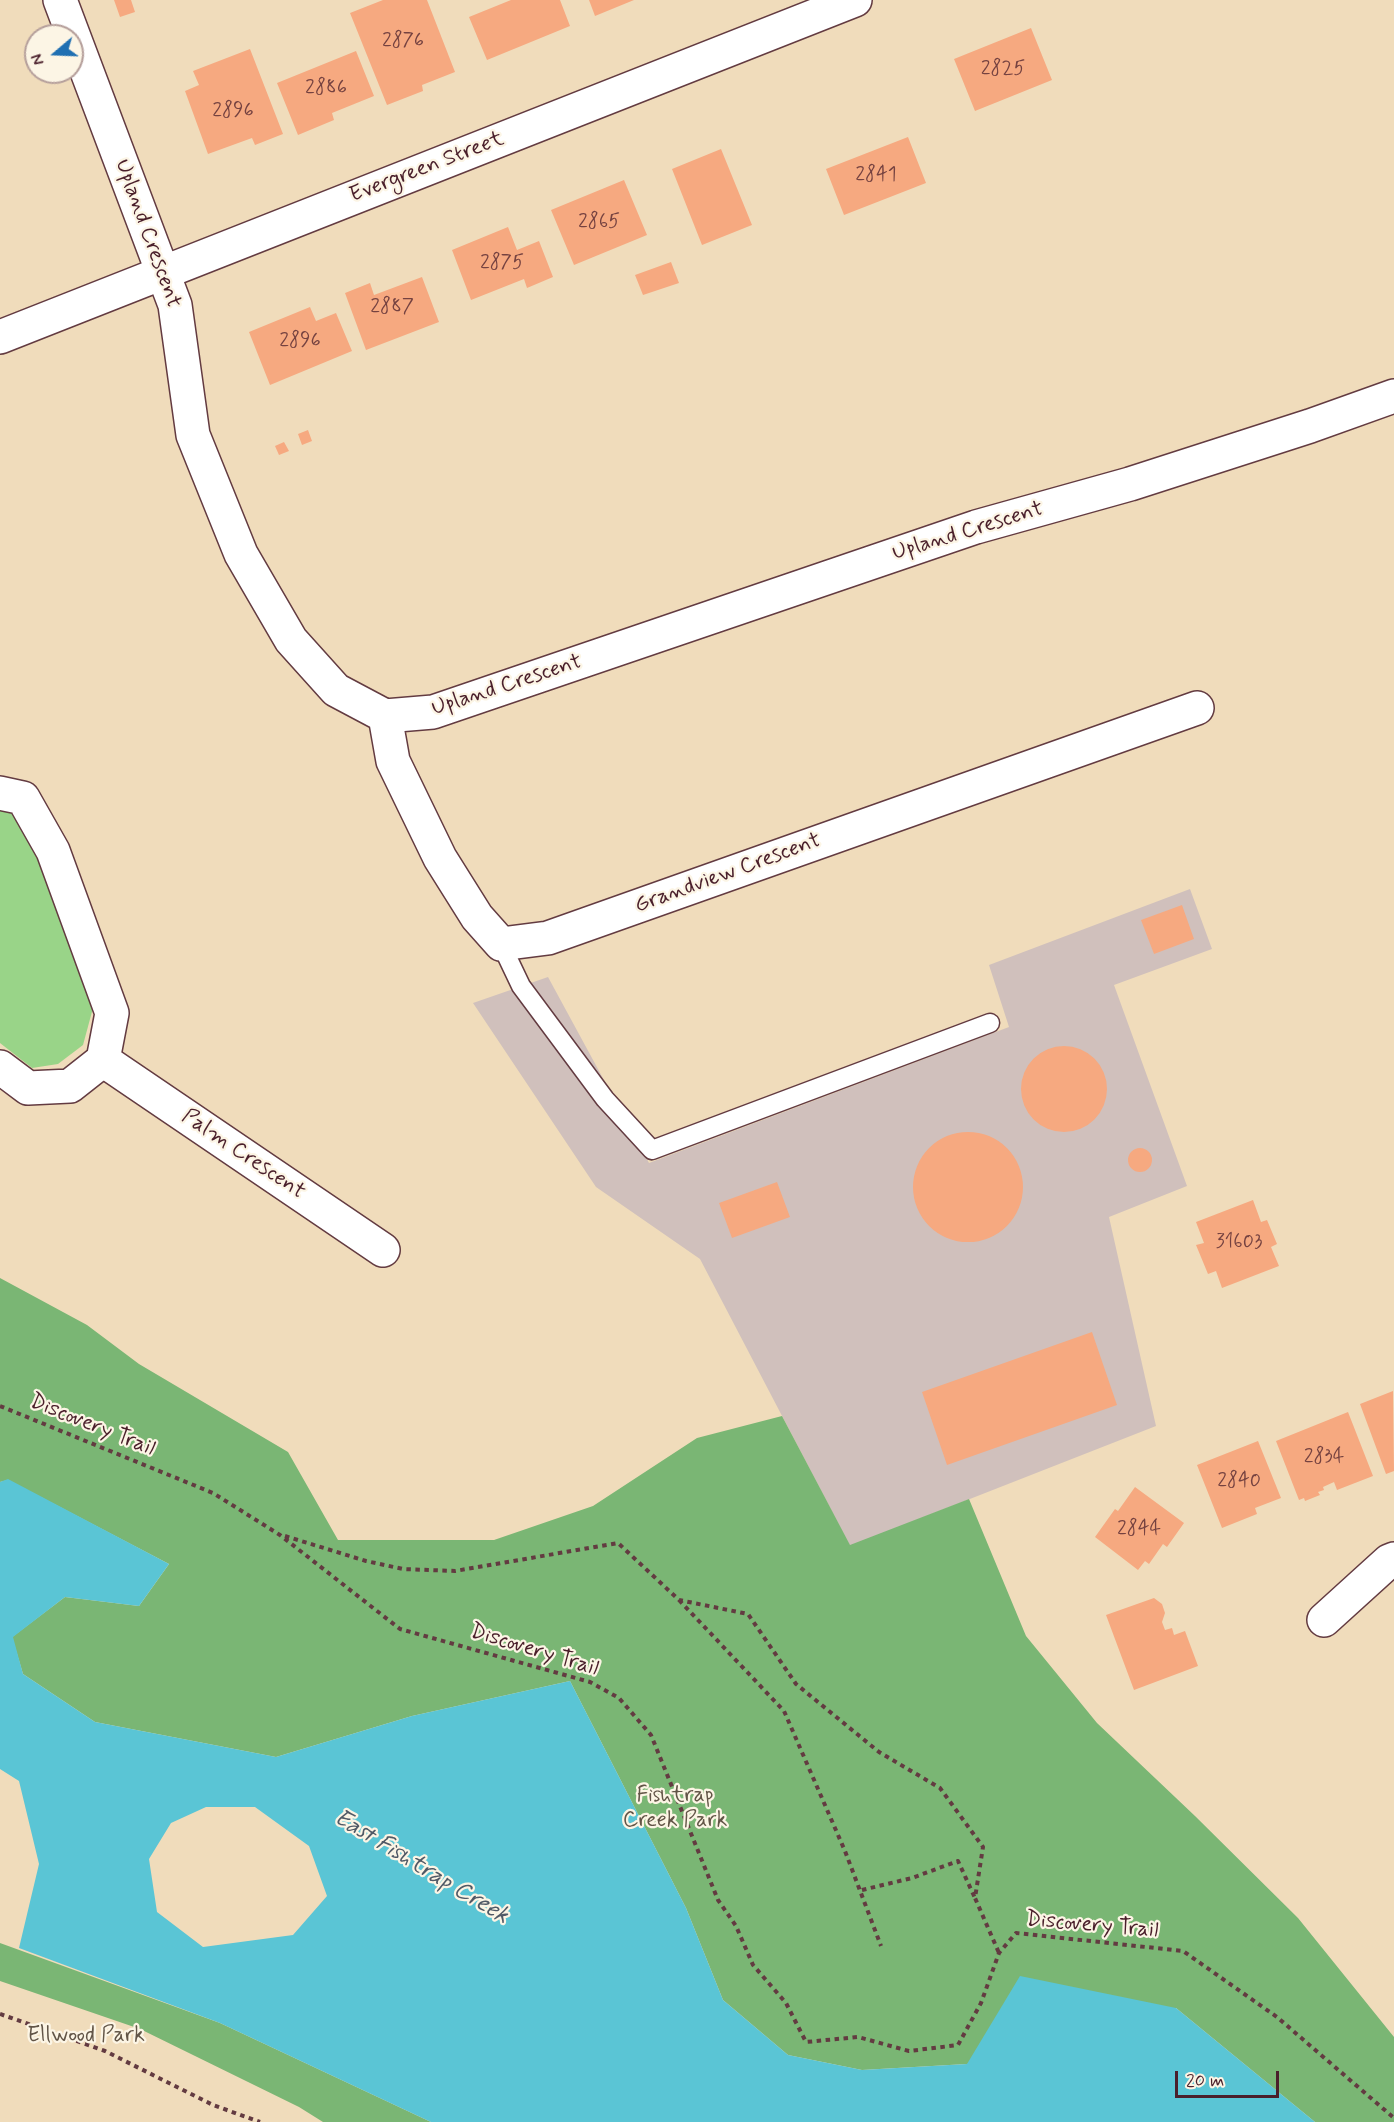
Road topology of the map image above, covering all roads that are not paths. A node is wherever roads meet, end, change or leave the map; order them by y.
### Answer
1 (60, 0) edge
2 (855, 0) edge
3 (164, 272) junction
4 (0, 337) edge
5 (1394, 396) edge
6 (1197, 708) dead end
7 (385, 716) junction
8 (0, 793) edge
9 (501, 944) junction
10 (990, 1023) dead end
11 (103, 1060) junction
12 (0, 1067) edge
13 (383, 1250) dead end
14 (1394, 1559) edge
15 (1324, 1620) dead end

1 - 3 street, Upland Crescent
2 - 3 street, Evergreen Street
3 - 4 street, Evergreen Street
3 - 7 street, Upland Crescent
5 - 7 street, Upland Crescent
6 - 9 street, Grandview Crescent
7 - 9 street
8 - 11 street
9 - 10 lane
11 - 12 street
11 - 13 street, Palm Crescent
14 - 15 street

